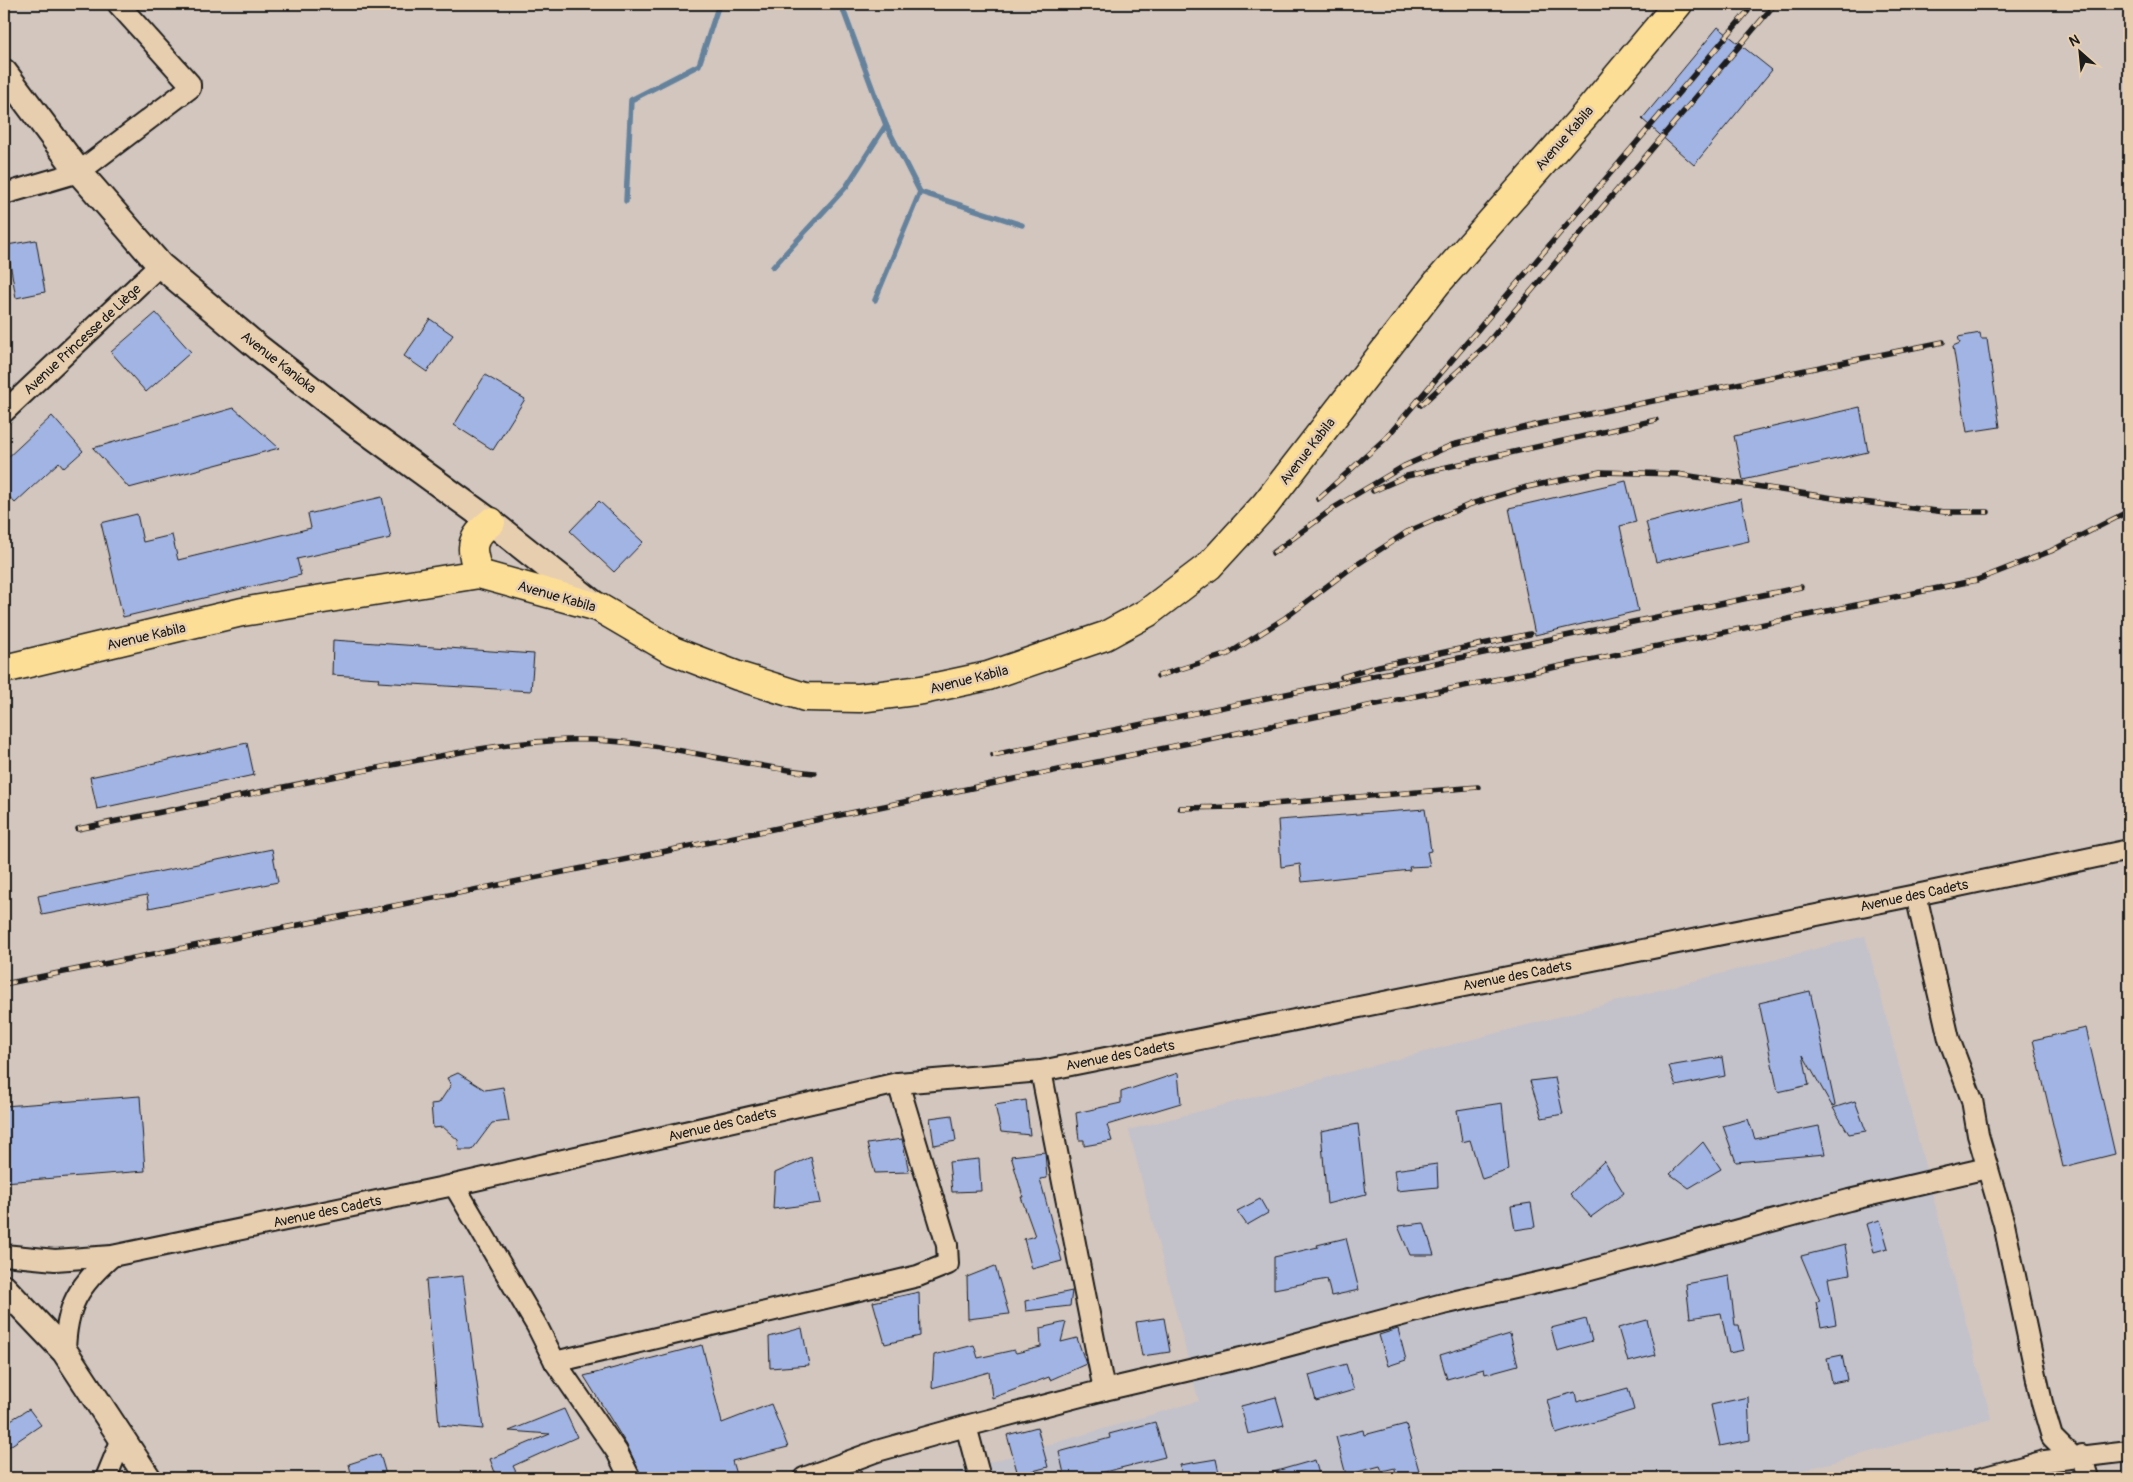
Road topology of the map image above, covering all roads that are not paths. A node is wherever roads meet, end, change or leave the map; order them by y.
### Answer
1 (118, 4) edge
2 (1678, 4) edge
3 (4, 72) edge
4 (79, 172) junction
5 (4, 194) edge
6 (160, 265) junction
7 (4, 412) edge
8 (491, 522) junction
9 (479, 574) junction
10 (598, 607) junction
11 (4, 669) edge
12 (2129, 850) edge
13 (1916, 895) junction
14 (1041, 1071) junction
15 (898, 1084) junction
16 (1987, 1168) junction
17 (454, 1185) junction
18 (4, 1254) edge
19 (112, 1256) junction
20 (4, 1288) edge
21 (65, 1352) junction
22 (555, 1362) junction
23 (1104, 1390) junction
24 (966, 1426) junction
25 (2052, 1437) junction
26 (122, 1439) junction
27 (2129, 1451) edge
28 (2076, 1456) junction
29 (2045, 1461) junction
30 (106, 1478) edge
31 (148, 1478) edge
32 (630, 1478) edge
33 (804, 1478) edge
34 (980, 1478) edge
35 (1982, 1478) edge
36 (2088, 1478) edge

1 - 4 street
2 - 10 highway, Avenue Kabila
3 - 4 street, Avenue Kanioka
4 - 5 street
4 - 6 street, Avenue Kanioka
6 - 7 street, Avenue Princesse de Liège
6 - 8 street, Avenue Kanioka
8 - 9 highway
8 - 10 street, Avenue Kanioka
9 - 10 highway, Avenue Kabila
9 - 11 highway, Avenue Kabila
12 - 13 street, Avenue des Cadets
13 - 14 street, Avenue des Cadets
13 - 16 street
14 - 15 street, Avenue des Cadets
14 - 23 street
15 - 17 street, Avenue des Cadets
15 - 22 street
16 - 23 street
16 - 25 street
17 - 19 street, Avenue des Cadets
17 - 22 street
18 - 19 street, Avenue des Cadets
19 - 21 street
20 - 21 street
21 - 26 street
22 - 32 street
23 - 24 street
24 - 33 street
24 - 34 street
25 - 28 street
25 - 29 street
26 - 30 street
26 - 31 street
27 - 28 street
28 - 29 street
28 - 36 street
29 - 35 street

